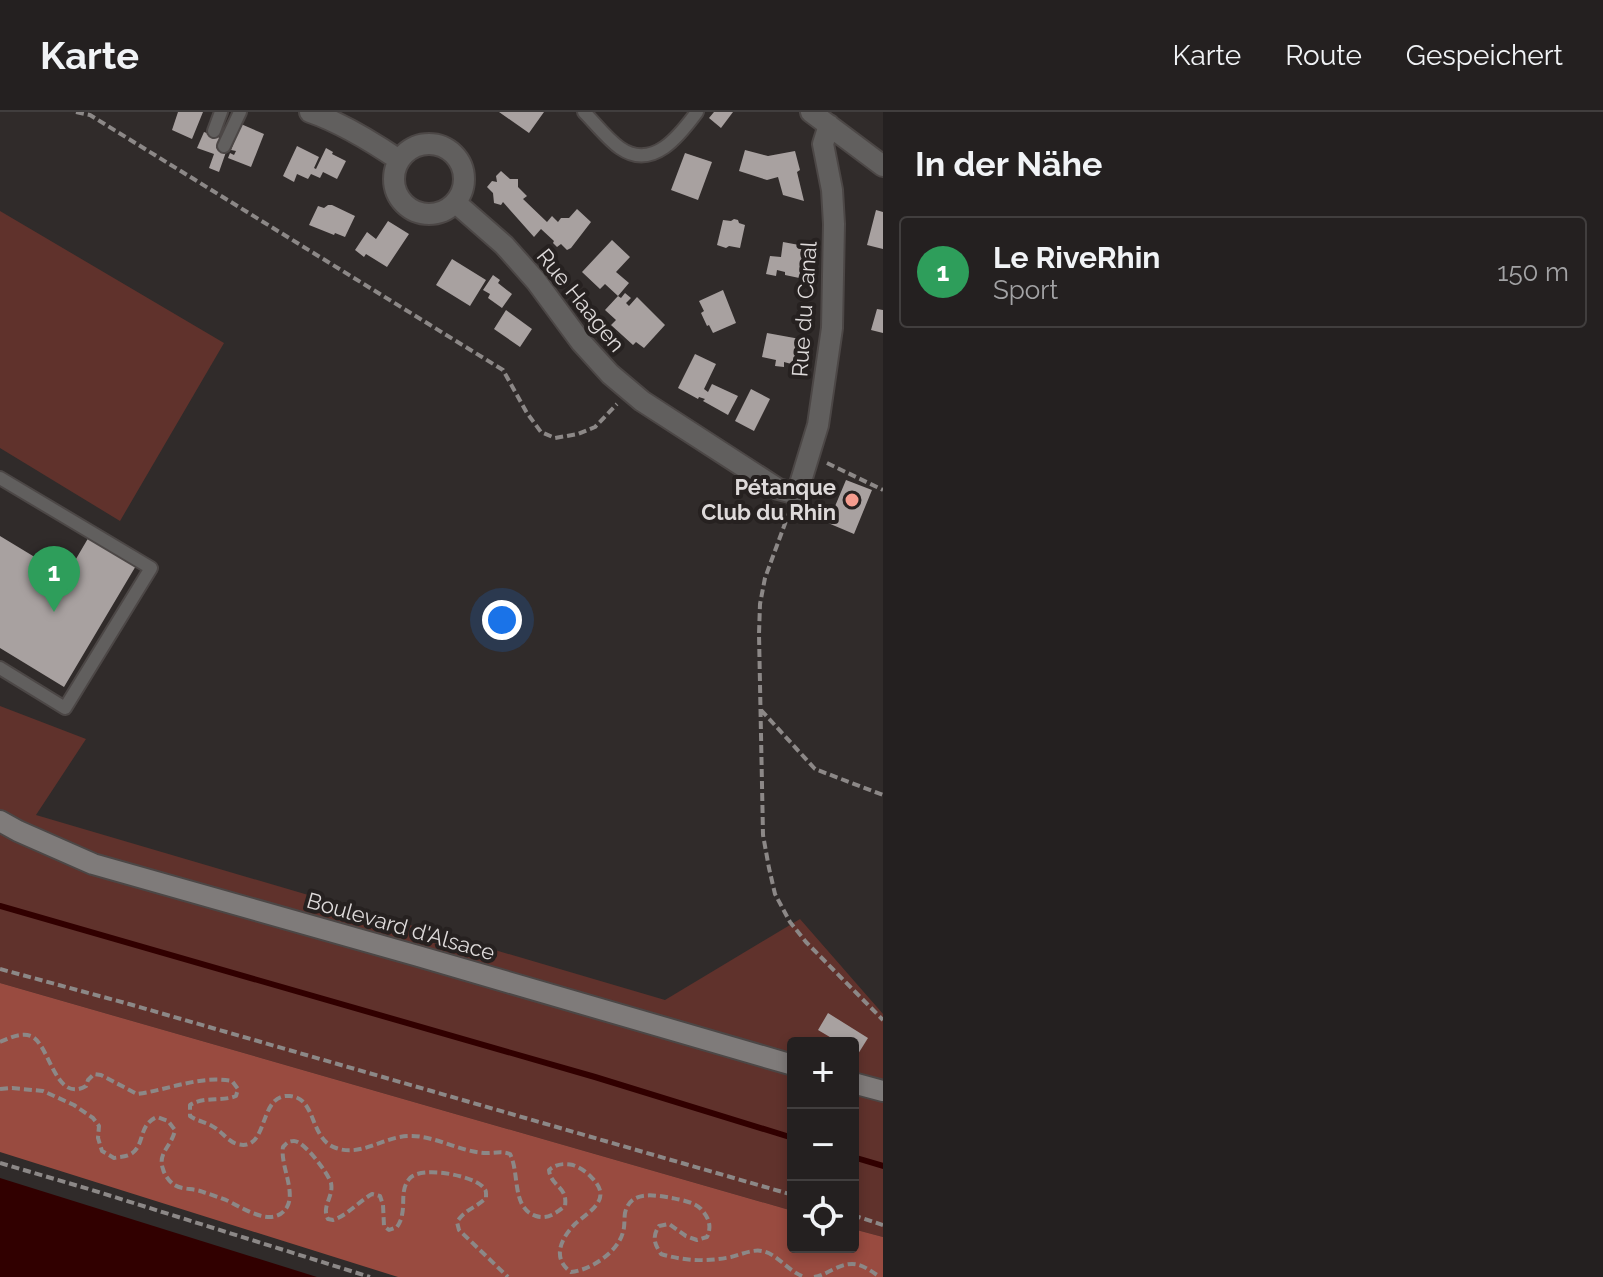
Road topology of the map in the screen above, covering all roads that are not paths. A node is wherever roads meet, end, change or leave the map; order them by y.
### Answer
1 (221, 112) edge
2 (240, 112) edge
3 (310, 112) edge
4 (584, 112) edge
5 (697, 112) edge
6 (811, 112) edge
7 (829, 125) junction
8 (214, 131) dead end
9 (224, 146) dead end
10 (399, 160) junction
11 (883, 166) edge
12 (456, 203) junction
13 (0, 478) edge
14 (797, 494) joint
15 (0, 668) edge
16 (0, 821) edge
17 (787, 1063) edge
18 (859, 1085) edge
19 (883, 1091) edge

1 - 8 lane
2 - 9 lane
3 - 10 street
4 - 5 lane
6 - 7 street
7 - 11 street
7 - 14 street, Rue du Canal
10 - 12 street
10 - 12 street
12 - 14 street, Rue Haagen
13 - 15 lane
16 - 17 street, Boulevard d'Alsace
18 - 19 street

